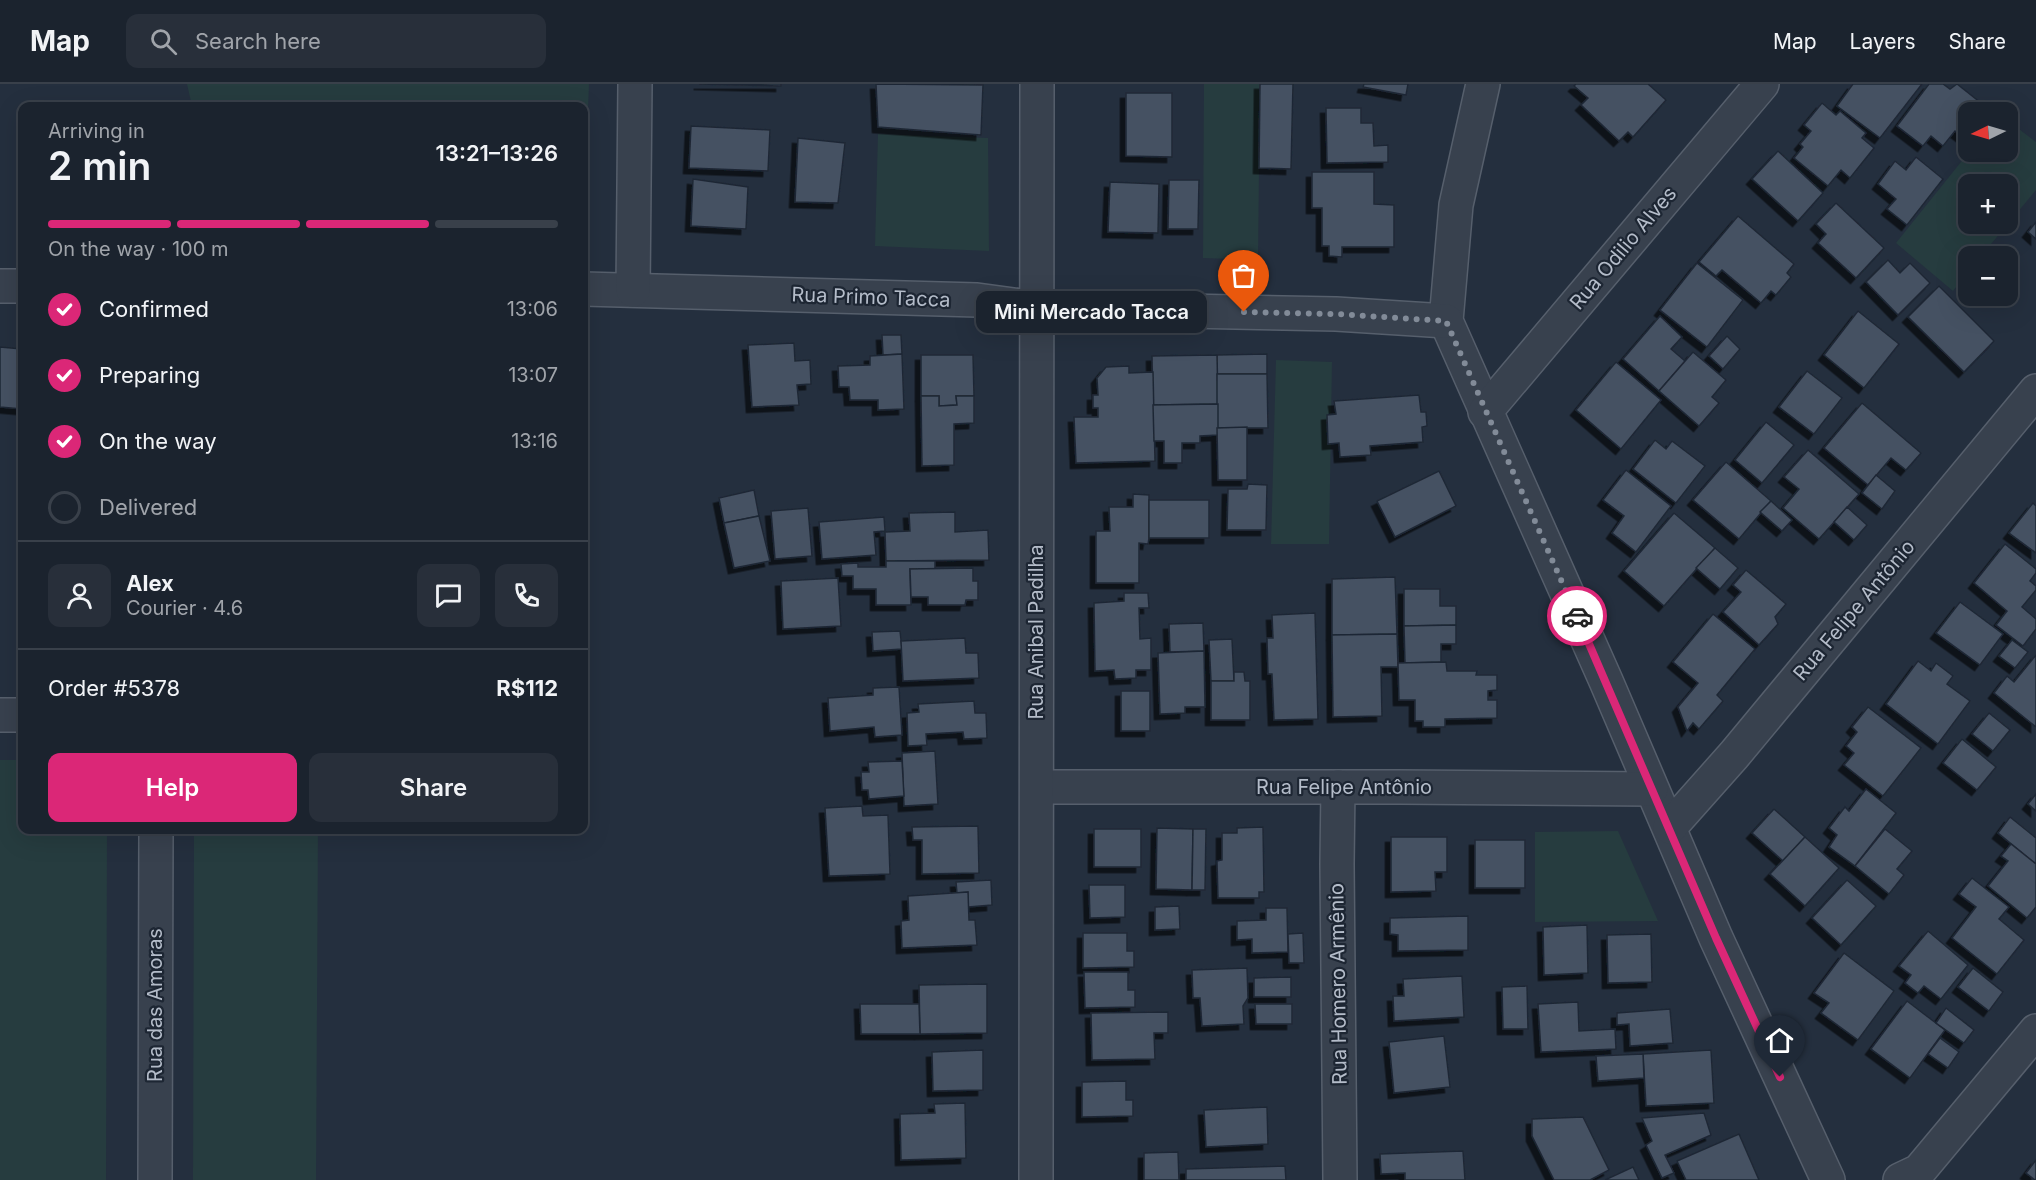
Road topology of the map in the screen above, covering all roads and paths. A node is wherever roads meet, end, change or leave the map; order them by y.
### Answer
1 (635, 84) edge
2 (1037, 84) edge
3 (1483, 84) edge
4 (1762, 84) edge
5 (0, 286) edge
6 (18, 286) edge
7 (588, 289) edge
8 (633, 290) junction
9 (1036, 308) junction
10 (1446, 321) junction
11 (2036, 391) edge
12 (1485, 412) junction
13 (0, 715) edge
14 (18, 715) edge
15 (1338, 787) junction
16 (1037, 788) junction
17 (1651, 789) junction
18 (1670, 827) junction
19 (156, 834) edge
20 (2036, 1031) edge
21 (155, 1180) edge
22 (1036, 1180) edge
23 (1340, 1180) edge
24 (1828, 1180) edge
25 (1900, 1180) edge

1 - 8 street
2 - 9 street, Rua Anibal Padilha
3 - 10 street
4 - 12 street, Rua Odilio Alves
5 - 6 street
7 - 8 street, Rua Primo Tacca
8 - 9 street, Rua Primo Tacca
9 - 10 street, Rua Primo Tacca
9 - 16 street, Rua Anibal Padilha
10 - 12 street
11 - 18 street, Rua Felipe Antônio
12 - 17 street
13 - 14 street
15 - 16 street, Rua Felipe Antônio
15 - 17 street, Rua Felipe Antônio
15 - 23 street, Rua Homero Armênio
16 - 22 street, Rua Anibal Padilha
17 - 18 street
18 - 24 street
19 - 21 street, Rua das Amoras
20 - 25 street

